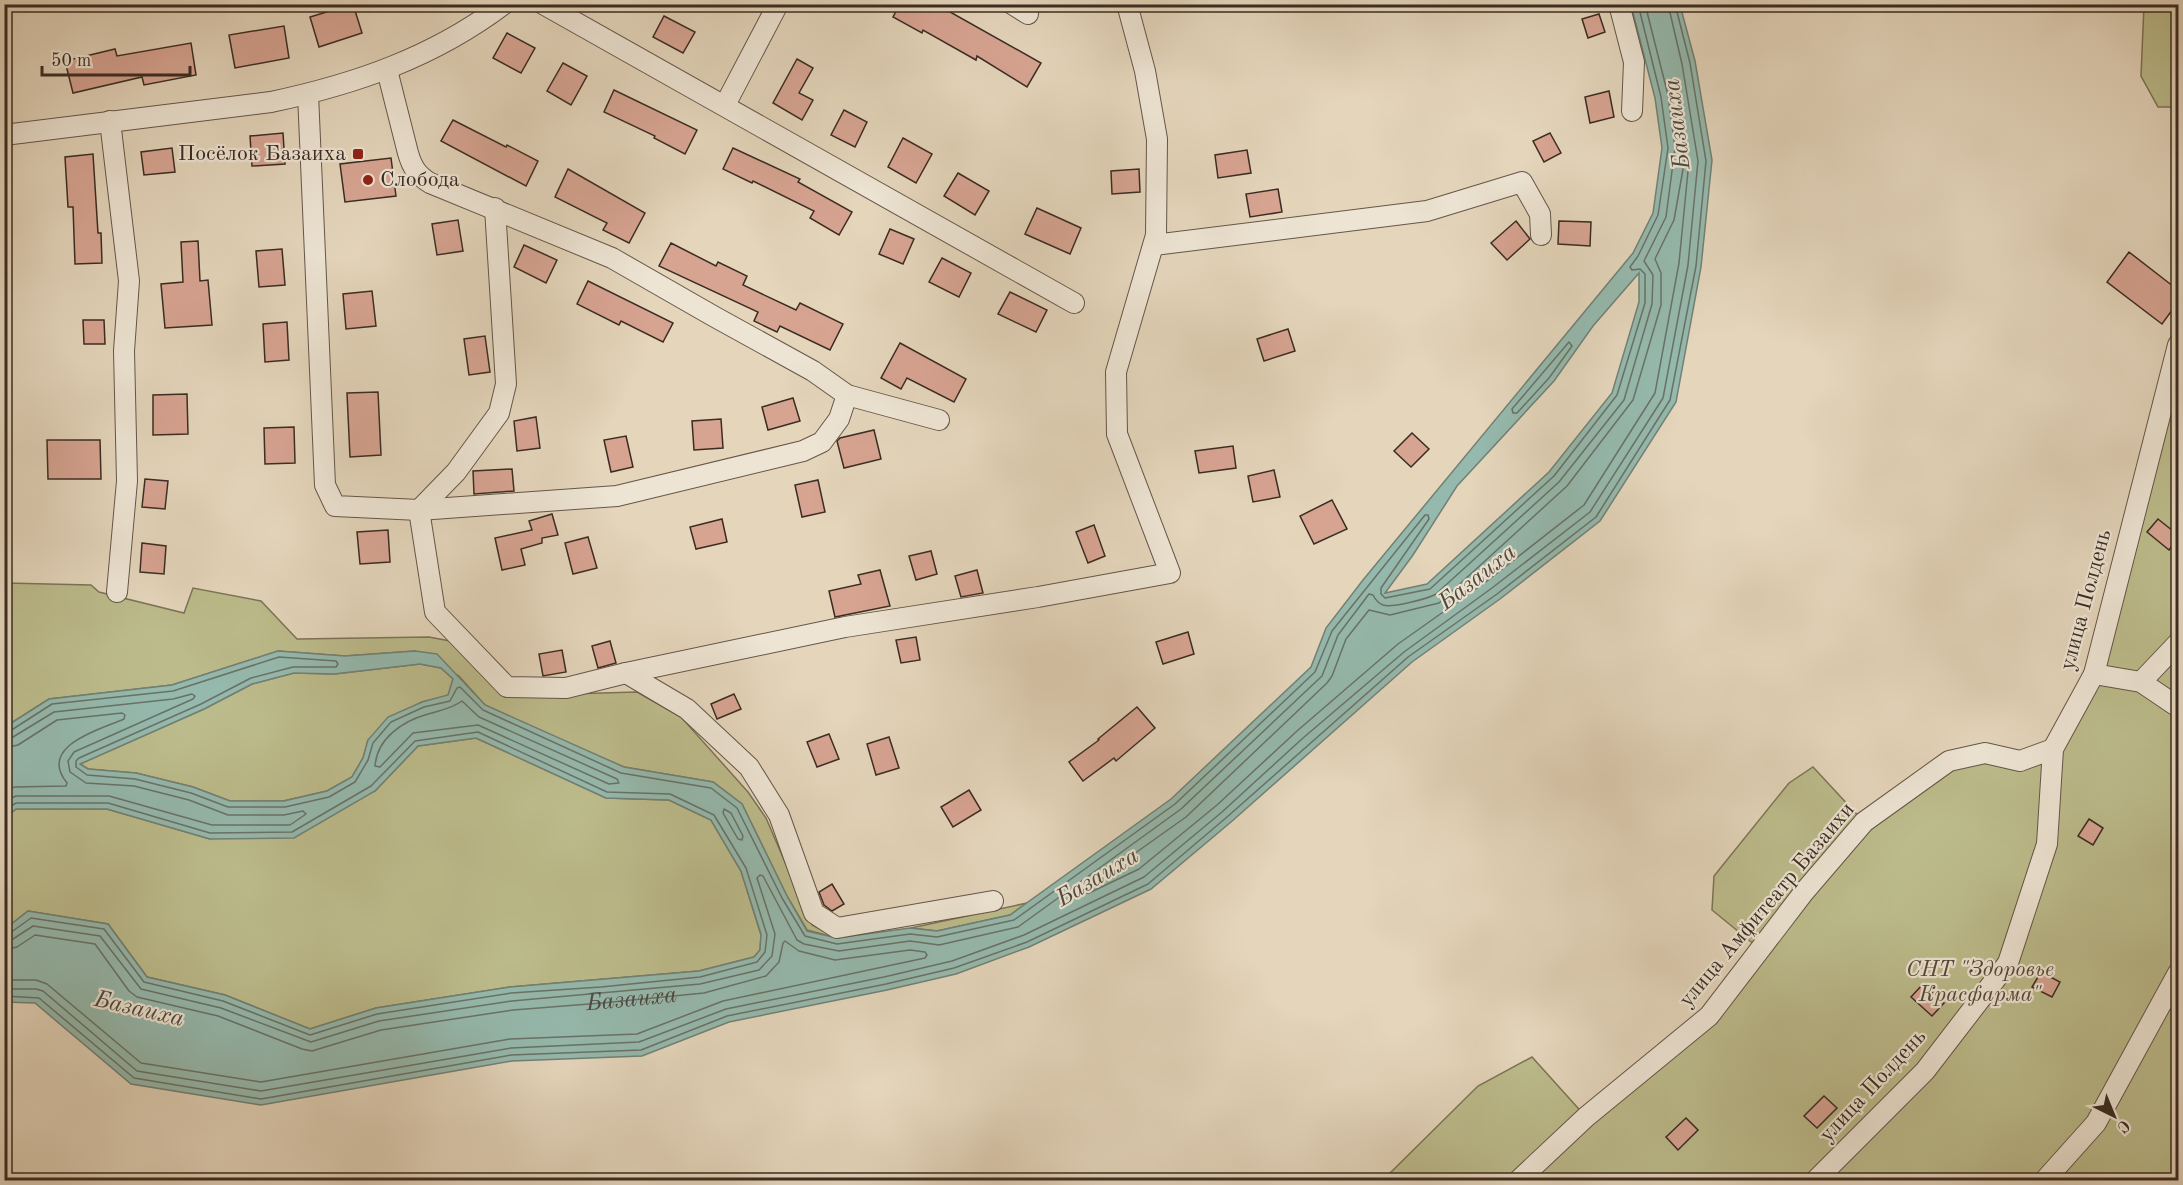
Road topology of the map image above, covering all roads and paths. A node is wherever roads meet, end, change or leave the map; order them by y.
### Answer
1 (504, 4) edge
2 (543, 4) edge
3 (778, 4) edge
4 (1127, 4) edge
5 (1619, 4) edge
6 (387, 70) junction
7 (308, 94) junction
8 (725, 105) junction
9 (1632, 111) dead end
10 (110, 121) junction
11 (4, 135) edge
12 (495, 208) junction
13 (1541, 235) dead end
14 (1154, 245) junction
15 (1074, 303) dead end
16 (2178, 345) edge
17 (847, 395) junction
18 (939, 420) dead end
19 (419, 510) junction
20 (117, 592) dead end
21 (2178, 643) edge
22 (626, 673) junction
23 (2094, 674) junction
24 (2141, 682) junction
25 (2178, 707) edge
26 (2053, 749) junction
27 (993, 901) dead end
28 (2178, 973) edge
29 (1519, 1180) edge
30 (1816, 1180) edge
31 (2045, 1180) edge

1 - 6 street
2 - 8 street
3 - 8 street
4 - 14 street
5 - 9 street
6 - 7 street
6 - 12 street
7 - 10 street
7 - 19 street
8 - 15 street
10 - 11 street
10 - 20 street
12 - 17 street
12 - 19 street
13 - 14 street
14 - 22 street
16 - 23 street, улица Полдень
17 - 18 street
17 - 19 street
19 - 22 street
21 - 24 street
22 - 27 street
23 - 24 street
23 - 26 street, улица Полдень
24 - 25 street
26 - 29 street, улица Амфитеатр Базаихи
26 - 30 street, улица Полдень
28 - 31 street

